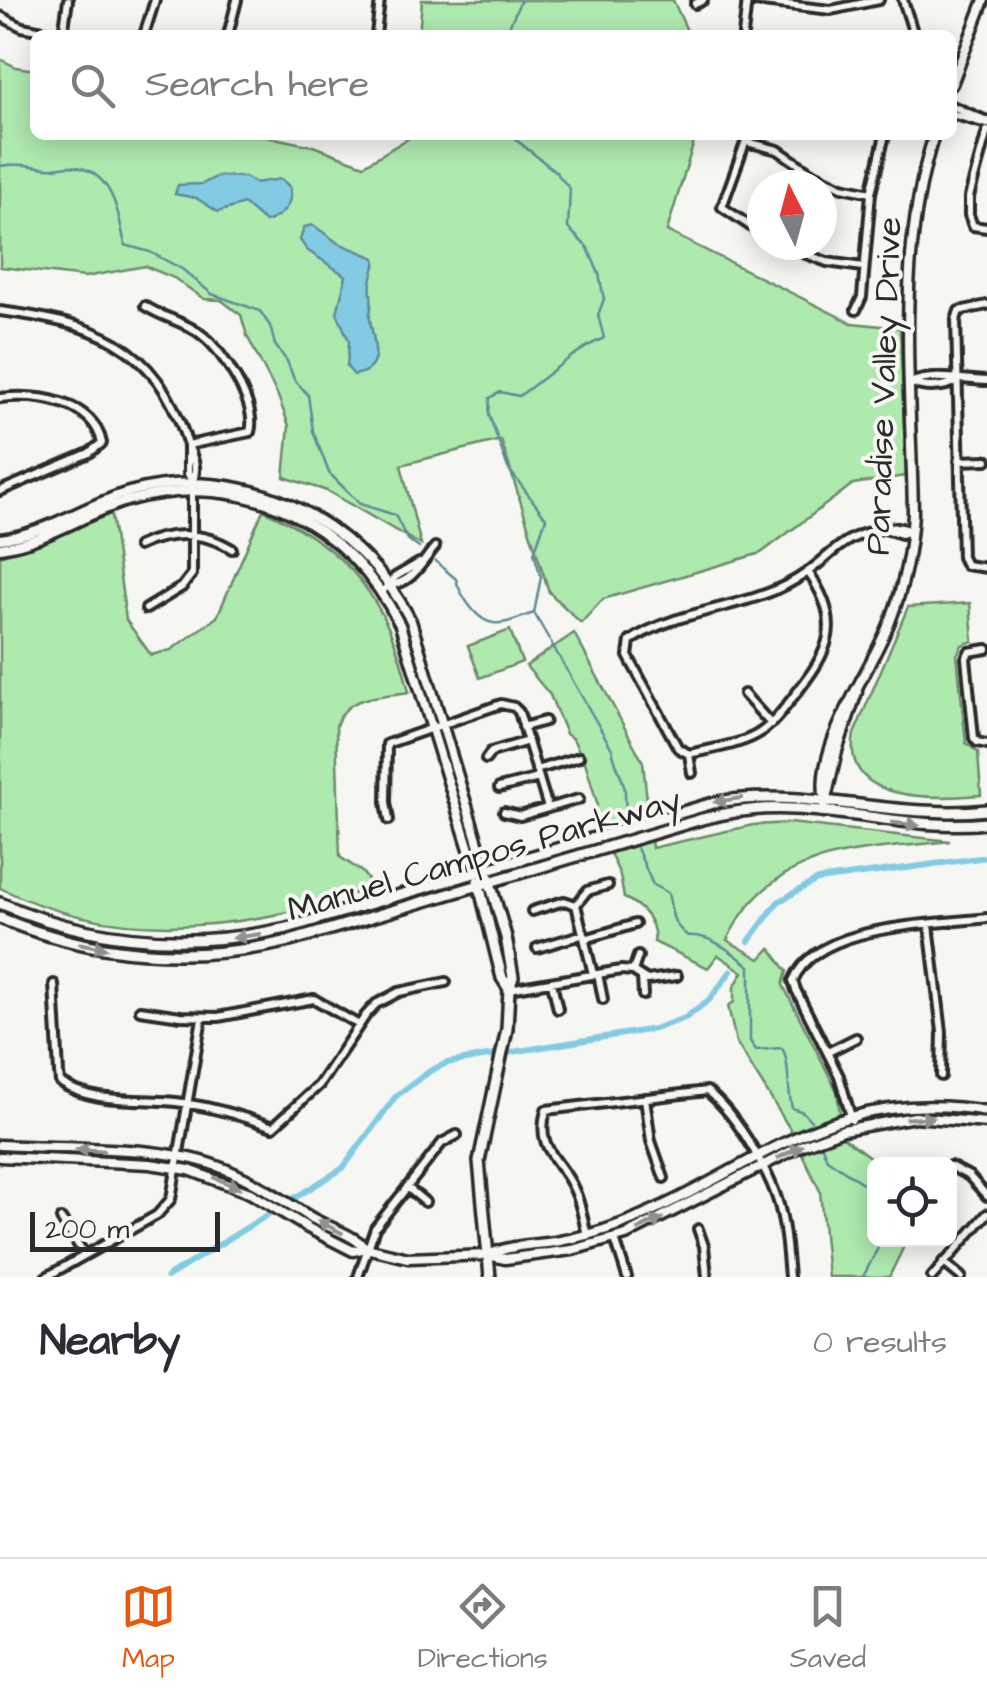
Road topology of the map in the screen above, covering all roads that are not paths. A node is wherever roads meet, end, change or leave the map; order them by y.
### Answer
1 (68, 0) edge
2 (155, 0) edge
3 (238, 0) edge
4 (380, 0) edge
5 (703, 0) edge
6 (746, 0) edge
7 (878, 0) edge
8 (903, 0) edge
9 (984, 0) edge
10 (694, 4) dead end
11 (0, 16) edge
12 (37, 30) edge
13 (64, 30) edge
14 (146, 30) edge
15 (229, 30) edge
16 (377, 30) edge
17 (743, 30) edge
18 (912, 30) edge
19 (957, 71) edge
20 (957, 109) edge
21 (957, 116) edge
22 (987, 125) edge
23 (746, 140) edge
24 (752, 140) edge
25 (883, 140) edge
26 (933, 140) edge
27 (871, 193) junction
28 (747, 225) edge
29 (987, 228) edge
30 (822, 260) edge
31 (863, 266) junction
32 (987, 305) edge
33 (145, 306) dead end
34 (856, 310) dead end
35 (0, 311) edge
36 (957, 381) junction
37 (987, 382) edge
38 (910, 383) junction
39 (0, 398) edge
40 (188, 445) junction
41 (987, 460) edge
42 (959, 461) junction
43 (192, 487) junction
44 (0, 491) edge
45 (912, 530) junction
46 (193, 536) junction
47 (0, 540) edge
48 (138, 546) dead end
49 (435, 547) dead end
50 (0, 548) edge
51 (232, 548) dead end
52 (987, 568) edge
53 (808, 572) junction
54 (386, 588) junction
55 (146, 610) dead end
56 (987, 649) edge
57 (744, 694) dead end
58 (545, 721) dead end
59 (444, 724) junction
60 (771, 724) junction
61 (524, 727) junction
62 (434, 728) junction
63 (528, 741) junction
64 (987, 744) edge
65 (689, 754) junction
66 (579, 758) dead end
67 (486, 759) dead end
68 (692, 773) dead end
69 (538, 774) junction
70 (498, 788) dead end
71 (580, 799) dead end
72 (825, 800) junction
73 (548, 808) junction
74 (987, 810) edge
75 (504, 812) dead end
76 (823, 812) junction
77 (389, 820) dead end
78 (987, 823) edge
79 (481, 870) junction
80 (484, 882) junction
81 (608, 885) dead end
82 (0, 902) edge
83 (576, 904) junction
84 (532, 911) dead end
85 (0, 918) edge
86 (987, 918) edge
87 (635, 924) dead end
88 (929, 925) junction
89 (584, 936) junction
90 (537, 948) dead end
91 (638, 956) dead end
92 (633, 971) junction
93 (595, 974) junction
94 (677, 976) dead end
95 (642, 978) junction
96 (446, 982) dead end
97 (552, 982) junction
98 (54, 984) dead end
99 (509, 988) junction
100 (643, 995) dead end
101 (603, 999) dead end
102 (558, 1008) dead end
103 (140, 1010) dead end
104 (202, 1018) junction
105 (359, 1025) junction
106 (856, 1038) dead end
107 (828, 1052) junction
108 (941, 1076) dead end
109 (645, 1098) junction
110 (189, 1104) junction
111 (987, 1111) edge
112 (851, 1116) junction
113 (987, 1123) edge
114 (854, 1127) junction
115 (457, 1134) dead end
116 (0, 1145) edge
117 (180, 1156) junction
118 (755, 1156) junction
119 (0, 1157) edge
120 (761, 1167) junction
121 (178, 1168) junction
122 (957, 1170) edge
123 (664, 1178) dead end
124 (407, 1187) junction
125 (987, 1196) edge
126 (425, 1202) dead end
127 (987, 1214) edge
128 (61, 1218) dead end
129 (698, 1229) dead end
130 (587, 1235) junction
131 (615, 1239) junction
132 (366, 1248) junction
133 (85, 1255) junction
134 (488, 1255) junction
135 (942, 1262) junction
136 (46, 1277) edge
137 (358, 1277) edge
138 (490, 1277) edge
139 (627, 1277) edge
140 (707, 1277) edge
141 (789, 1277) edge
142 (932, 1277) edge
143 (962, 1277) edge

1 - 13 street
2 - 14 street
3 - 15 street
4 - 16 street
5 - 10 street
6 - 7 street
6 - 17 street
8 - 18 street
9 - 19 street
11 - 12 street
20 - 22 street
21 - 22 street
22 - 29 street
23 - 28 street
24 - 27 street
25 - 27 street
26 - 38 street, Paradise Valley Drive
27 - 31 street
30 - 31 street
31 - 34 street
32 - 36 street
33 - 40 street
35 - 40 street
36 - 37 street
36 - 38 street
36 - 42 street
38 - 45 street, Paradise Valley Drive
39 - 44 street
40 - 43 street
41 - 42 street
42 - 52 street
43 - 46 street
43 - 47 street
43 - 50 street
43 - 54 street
45 - 53 street
45 - 72 street, Paradise Valley Drive
46 - 48 street
46 - 51 street
46 - 55 street
49 - 54 street
53 - 60 street
53 - 65 street
54 - 59 street
54 - 62 street
56 - 64 street
57 - 60 street
58 - 61 street
59 - 61 street
59 - 62 street
59 - 79 street
60 - 65 street
61 - 63 street
62 - 77 street
62 - 79 street
63 - 67 street
63 - 69 street
65 - 68 street
66 - 69 street
69 - 70 street
69 - 73 street
71 - 73 street
72 - 74 main road, Manuel Campos Parkway
72 - 76 street, Paradise Valley Drive
72 -> 79 main road, Manuel Campos Parkway
73 - 75 street
76 -> 78 main road, Manuel Campos Parkway
76 - 80 main road, Manuel Campos Parkway
79 - 80 main road
79 -> 82 main road, Manuel Campos Parkway
85 -> 80 main road, Manuel Campos Parkway
80 - 99 main road
81 - 83 street
83 - 84 street
83 - 89 street
86 - 88 street
87 - 89 street
88 - 107 street
88 - 108 street
89 - 90 street
89 - 93 street
91 - 92 street
92 - 93 street
92 - 95 street
93 - 97 street
93 - 101 street
94 - 95 street
95 - 100 street
96 - 105 street
97 - 99 street
97 - 102 street
98 - 110 street
99 - 134 main road
103 - 104 street
104 - 105 street
104 - 110 street
105 - 110 street
106 - 107 street
107 - 112 street
109 - 118 street
109 - 123 street
109 - 130 street
110 - 117 street
111 - 112 street
112 - 114 street
112 - 118 street
114 -> 113 street
120 -> 114 street
115 - 124 street
117 -> 116 street
117 - 121 street
132 -> 117 street
118 - 120 street
118 - 130 street
119 - 121 street
131 -> 120 street
120 - 141 street
121 -> 132 street
121 - 133 street
122 - 125 street
124 - 126 street
124 - 132 street
127 - 135 street
128 - 133 street
129 - 140 street
130 - 134 street
131 - 134 street
131 - 139 street
132 - 134 street
132 - 137 street
133 - 136 street
134 - 138 main road
135 - 142 street
135 - 143 street

